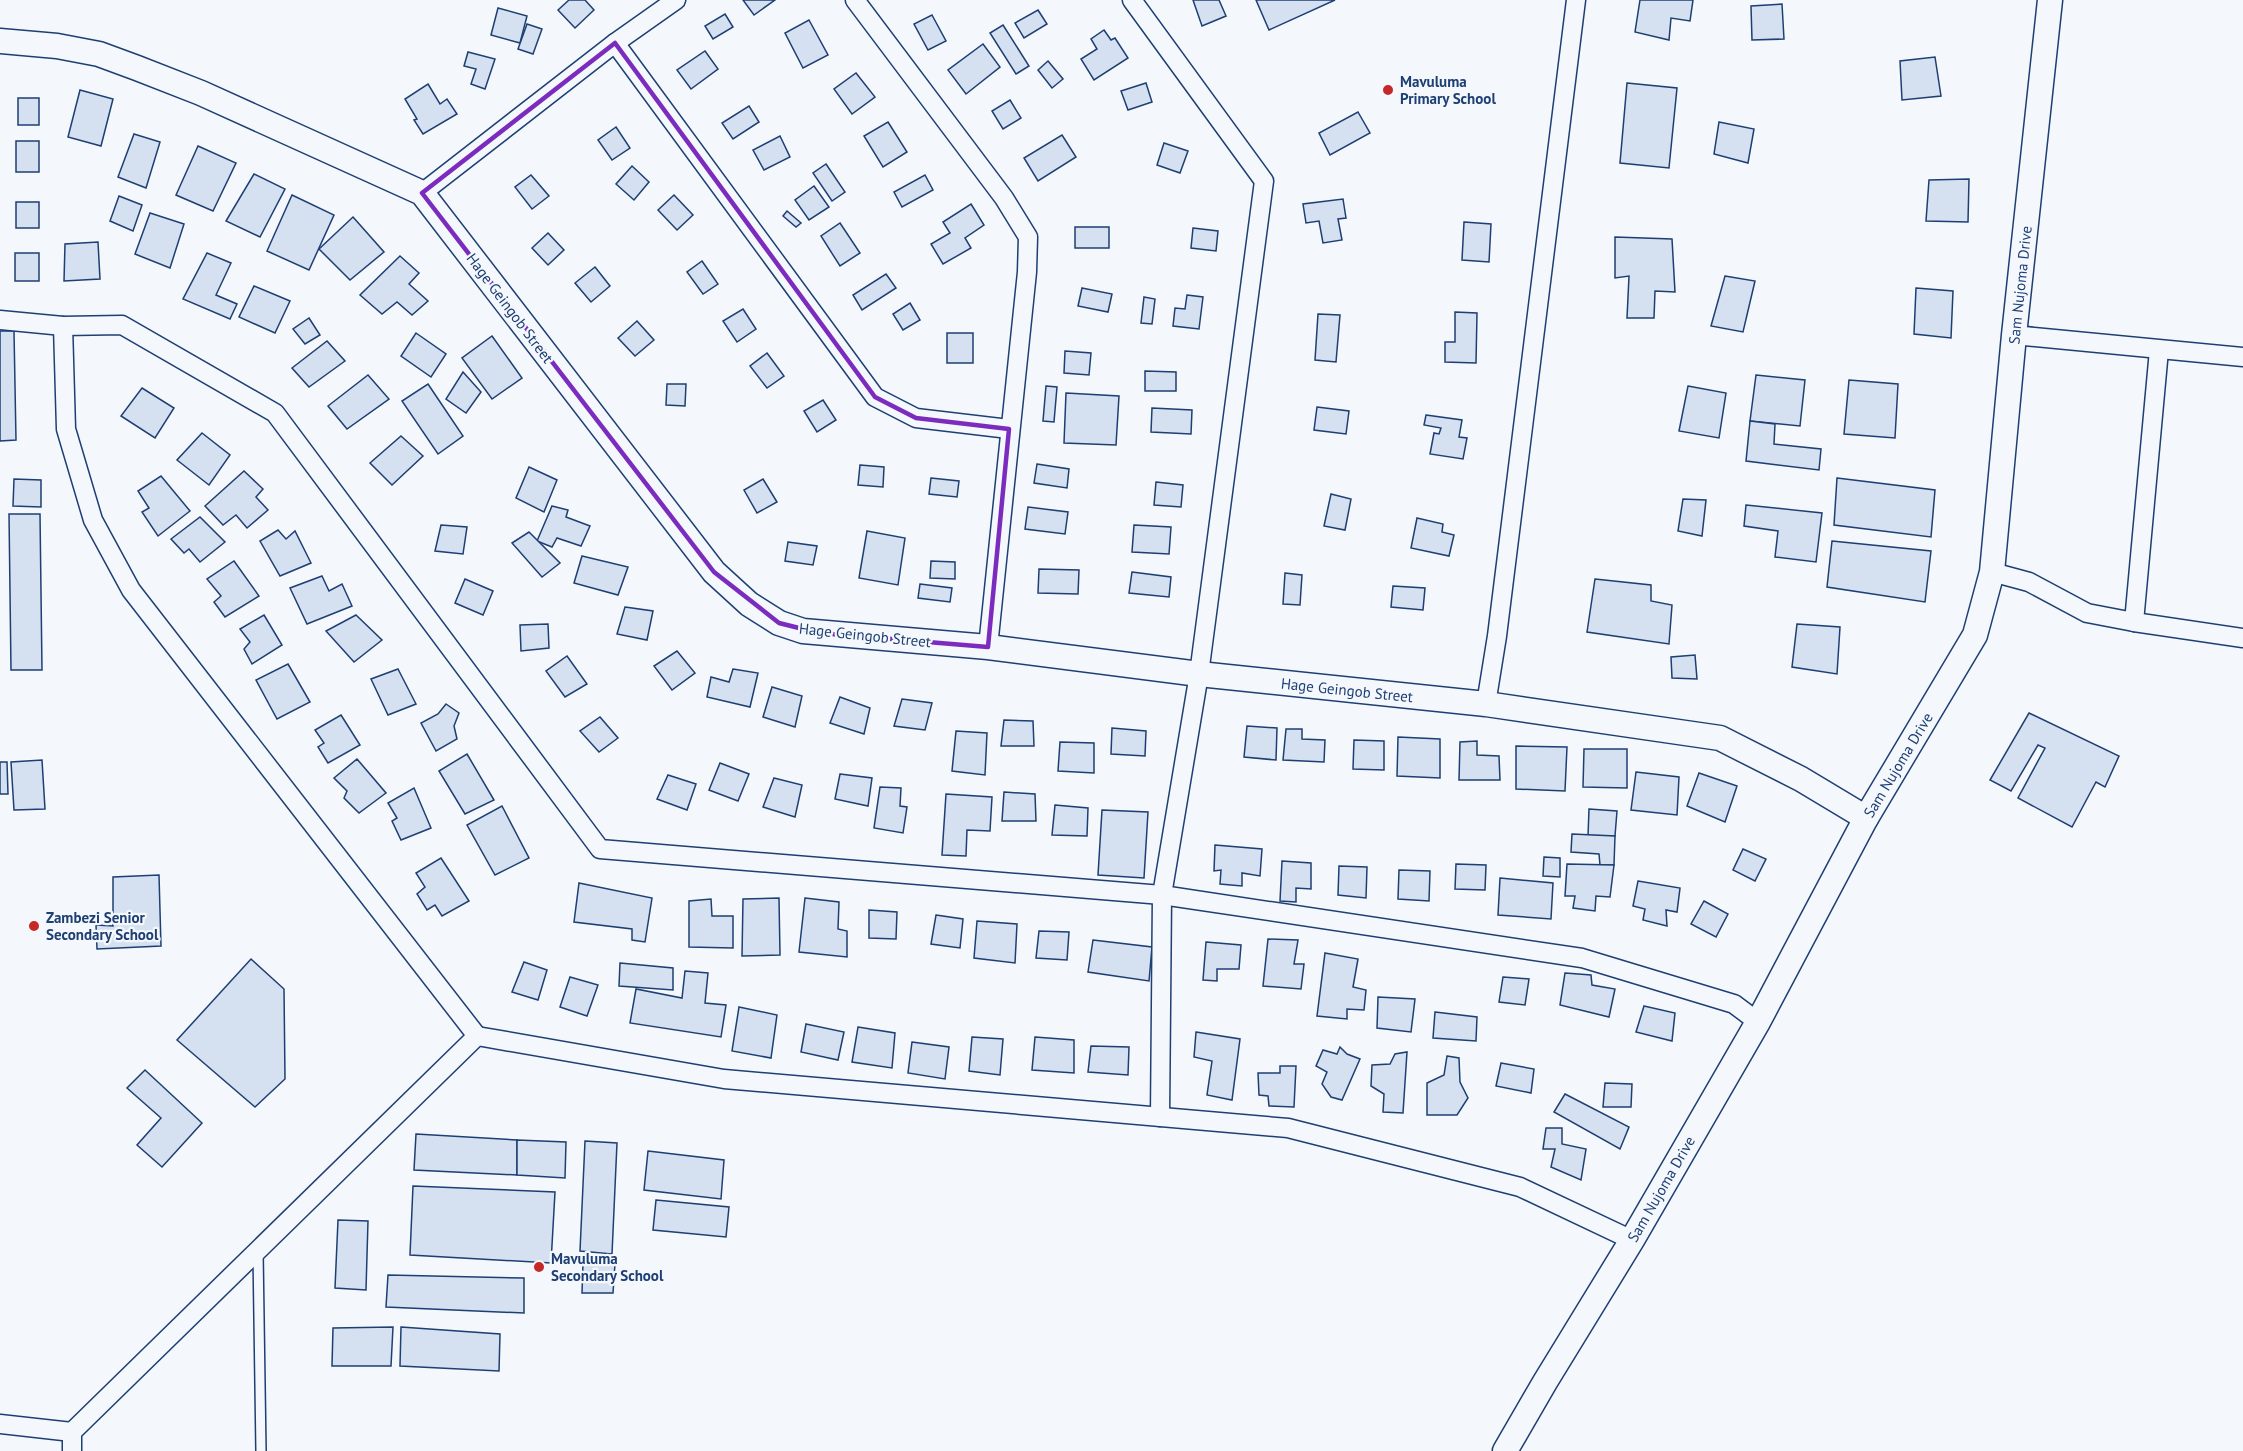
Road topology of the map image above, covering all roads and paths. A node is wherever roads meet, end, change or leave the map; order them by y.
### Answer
1 (676, 0) edge
2 (855, 0) edge
3 (1132, 0) edge
4 (1576, 0) edge
5 (2050, 0) edge
6 (0, 41) edge
7 (615, 43) junction
8 (422, 193) junction
9 (0, 320) edge
10 (63, 326) junction
11 (2014, 334) junction
12 (2159, 350) junction
13 (2243, 357) edge
14 (1009, 429) junction
15 (1992, 572) junction
16 (2134, 622) junction
17 (2243, 638) edge
18 (988, 647) junction
19 (1199, 674) junction
20 (1486, 705) junction
21 (1866, 818) junction
22 (1162, 895) junction
23 (1758, 1022) junction
24 (477, 1036) junction
25 (1160, 1117) junction
26 (1632, 1240) junction
27 (258, 1250) junction
28 (0, 1424) edge
29 (72, 1432) junction
30 (72, 1451) edge
31 (261, 1451) edge
32 (1505, 1451) edge

1 - 7 street
2 - 14 street
3 - 19 street
4 - 20 street
5 - 11 street, Sam Nujoma Drive
6 - 8 street, Hage Geingob Street
7 - 8 street
7 - 14 street
8 - 18 street, Hage Geingob Street
9 - 10 street
10 - 22 street
10 - 24 street
11 - 12 street
11 - 15 street, Sam Nujoma Drive
12 - 13 street
12 - 16 street
14 - 18 street
15 - 16 street
15 - 21 street, Sam Nujoma Drive
16 - 17 street
18 - 19 street, Hage Geingob Street
19 - 20 street, Hage Geingob Street
19 - 22 street
20 - 21 street, Hage Geingob Street
21 - 23 street, Sam Nujoma Drive
22 - 23 street
22 - 25 street
23 - 26 street, Sam Nujoma Drive
24 - 25 street
24 - 27 street
25 - 26 street
26 - 32 street, Sam Nujoma Drive
27 - 29 street
27 - 31 lane
28 - 29 street
29 - 30 street

